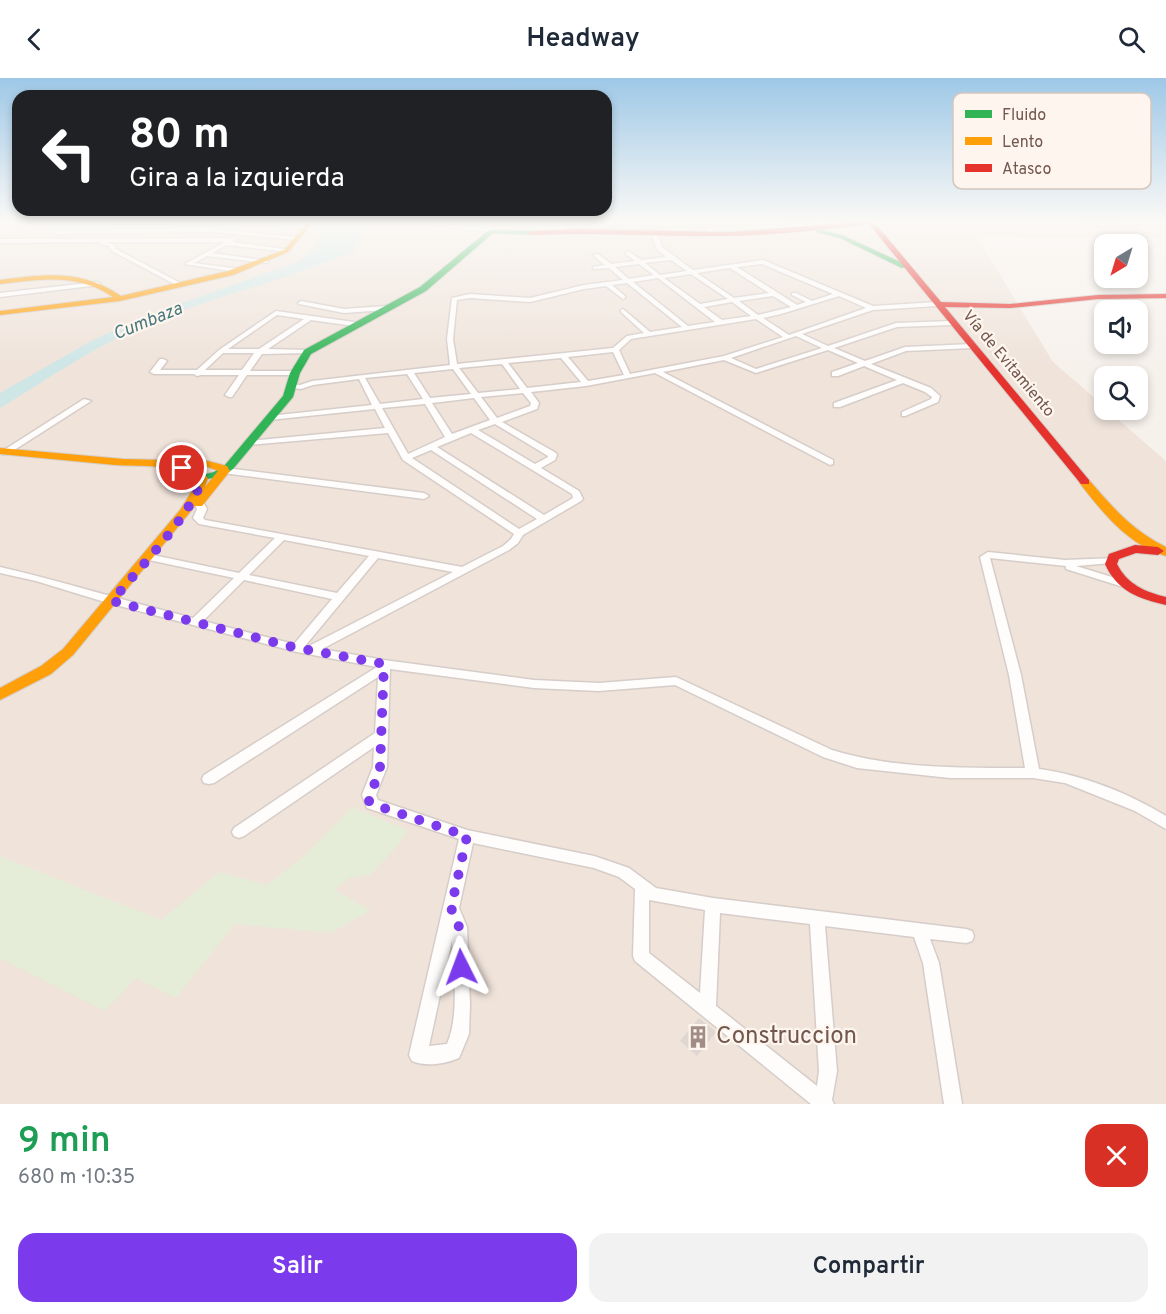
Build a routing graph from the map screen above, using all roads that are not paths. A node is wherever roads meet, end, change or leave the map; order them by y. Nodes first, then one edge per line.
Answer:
1 (152, 270) edge
2 (237, 270) edge
3 (443, 270) edge
4 (613, 270) edge
5 (651, 270) edge
6 (690, 270) edge
7 (710, 270) edge
8 (736, 270) edge
9 (781, 270) edge
10 (908, 270) edge
11 (693, 272) junction
12 (660, 276) junction
13 (626, 281) junction
14 (0, 282) edge
15 (96, 284) junction
16 (608, 284) junction
17 (180, 285) junction
18 (773, 294) junction
19 (794, 294) dead end
20 (839, 294) junction
21 (0, 296) edge
22 (1166, 296) edge
23 (623, 297) dead end
24 (120, 299) junction
25 (734, 301) junction
26 (302, 303) dead end
27 (812, 303) junction
28 (937, 304) junction
29 (698, 306) junction
30 (883, 306) junction
31 (795, 307) junction
32 (385, 308) junction
33 (872, 308) junction
34 (623, 311) dead end
35 (0, 315) edge
36 (757, 317) junction
37 (310, 318) junction
38 (893, 320) junction
39 (720, 322) junction
40 (952, 323) junction
41 (354, 324) junction
42 (686, 327) junction
43 (648, 333) junction
44 (792, 336) junction
45 (972, 346) junction
46 (828, 348) junction
47 (615, 350) junction
48 (221, 351) junction
49 (261, 352) junction
50 (307, 352) junction
51 (563, 355) junction
52 (725, 358) junction
53 (163, 361) dead end
54 (503, 361) junction
55 (863, 363) junction
56 (454, 366) junction
57 (656, 371) junction
58 (410, 372) junction
59 (246, 373) junction
60 (627, 374) junction
61 (835, 374) dead end
62 (196, 376) junction
63 (361, 377) junction
64 (293, 379) junction
65 (903, 380) junction
66 (586, 384) junction
67 (526, 391) junction
68 (230, 395) dead end
69 (478, 396) junction
70 (87, 401) dead end
71 (429, 401) junction
72 (837, 405) dead end
73 (378, 407) junction
74 (905, 414) dead end
75 (269, 418) junction
76 (495, 421) junction
77 (389, 430) junction
78 (472, 430) junction
79 (450, 438) junction
80 (430, 446) junction
81 (245, 447) junction
82 (3, 452) edge
83 (406, 458) junction
84 (830, 462) dead end
85 (159, 463) junction
86 (535, 468) junction
87 (221, 470) junction
88 (199, 476) junction
89 (424, 496) dead end
90 (199, 502) junction
91 (185, 513) junction
92 (543, 518) junction
93 (1122, 527) junction
94 (519, 534) junction
95 (281, 538) junction
96 (1166, 552) edge
97 (374, 556) junction
98 (148, 557) junction
99 (1114, 557) junction
100 (1055, 563) junction
101 (0, 570) edge
102 (461, 570) junction
103 (243, 577) junction
104 (1126, 584) junction
105 (1145, 595) junction
106 (340, 597) junction
107 (112, 601) junction
108 (1166, 601) edge
109 (1166, 607) edge
110 (195, 622) junction
111 (297, 648) junction
112 (311, 650) junction
113 (384, 666) junction
114 (0, 695) edge
115 (382, 735) junction
116 (1034, 773) junction
117 (209, 779) dead end
118 (1166, 823) edge
119 (239, 832) dead end
120 (467, 836) junction
121 (642, 888) junction
122 (713, 905) junction
123 (451, 908) junction
124 (817, 919) junction
125 (920, 931) junction
126 (966, 936) dead end
127 (707, 1010) junction
128 (824, 1103) edge
129 (953, 1104) edge

1 - 17 street
2 - 17 main road
3 - 32 main road
4 - 13 street
5 - 12 street
6 - 11 street
7 - 11 street
8 - 18 street
9 - 20 street
10 - 28 main road, Vía de Evitamiento
11 - 12 street
11 - 25 street
12 - 13 street
12 - 29 street
13 - 16 street
13 - 42 street
14 - 15 main road
15 - 21 street
15 - 24 main road
16 - 23 street
16 - 56 street
17 - 24 main road
18 - 25 street
18 - 31 street
19 - 27 street
20 - 27 street
20 - 33 street
22 - 28 main road
24 - 35 main road
25 - 29 street
25 - 36 street
26 - 32 street
27 - 31 street
28 - 30 street
28 - 40 main road, Vía de Evitamiento
29 - 39 street
30 - 33 street
30 - 38 street
31 - 36 street
32 - 41 main road
33 - 44 street
34 - 43 street
36 - 39 street
36 - 44 street
37 - 41 street
37 - 48 street
37 - 49 street
38 - 40 street
38 - 46 street
39 - 42 street
40 - 45 main road, Vía de Evitamiento
41 - 50 main road
42 - 43 street
43 - 47 street
44 - 46 street
44 - 52 street
45 - 55 street
45 - 93 main road, Vía de Evitamiento
46 - 52 street
46 - 55 street
47 - 51 street
47 - 60 street
48 - 49 street
48 - 62 street
49 - 50 street
49 - 59 street
50 - 64 main road
51 - 54 street
51 - 66 street
52 - 57 street
53 - 62 street
54 - 56 street
54 - 67 street
55 - 61 street
55 - 65 street
56 - 58 street
56 - 69 street
57 - 60 street
57 - 84 street
58 - 63 street
58 - 71 street
59 - 62 street
59 - 64 street
59 - 68 street
60 - 66 street
63 - 64 street
63 - 73 street
64 - 75 main road
65 - 72 street
65 - 74 street
66 - 67 street
67 - 69 street
67 - 76 street
69 - 71 street
69 - 76 street
70 - 82 street
71 - 73 street
71 - 79 street
73 - 75 street
73 - 77 street
75 - 81 main road
76 - 78 street
76 - 86 street
77 - 81 street
77 - 83 street
78 - 79 street
78 - 86 street
79 - 80 street
80 - 83 street
80 - 92 street
81 - 87 main road
82 - 85 main road
83 - 94 street
85 - 87 main road
85 - 88 main road
86 - 92 street
87 - 88 main road
87 - 89 street
87 - 90 main road
88 - 91 main road
90 - 91 main road
90 - 95 street
91 - 98 main road
92 - 94 street
93 - 96 main road, Vía de Evitamiento
93 - 99 main road
94 - 102 street
95 - 97 street
95 - 103 street
96 - 99 main road
97 - 102 street
97 - 106 street
98 - 103 street
98 - 107 main road
99 - 100 street
99 - 104 main road
100 - 104 street
100 - 116 street
101 - 107 street
102 - 112 street
103 - 106 street
103 - 110 street
104 - 105 main road
105 - 108 main road
105 - 109 main road
106 - 111 street
107 - 110 street
107 - 114 main road
110 - 111 street
111 - 112 street
112 - 113 street
113 - 115 street
113 - 116 street
113 - 117 street
115 - 119 street
115 - 120 street
116 - 118 street
120 - 121 street
120 - 123 street
121 - 122 street
121 - 127 street
122 - 124 street
122 - 127 street
123 - 123 street
124 - 125 street
124 - 128 street
125 - 126 street
125 - 129 street
127 - 128 street

